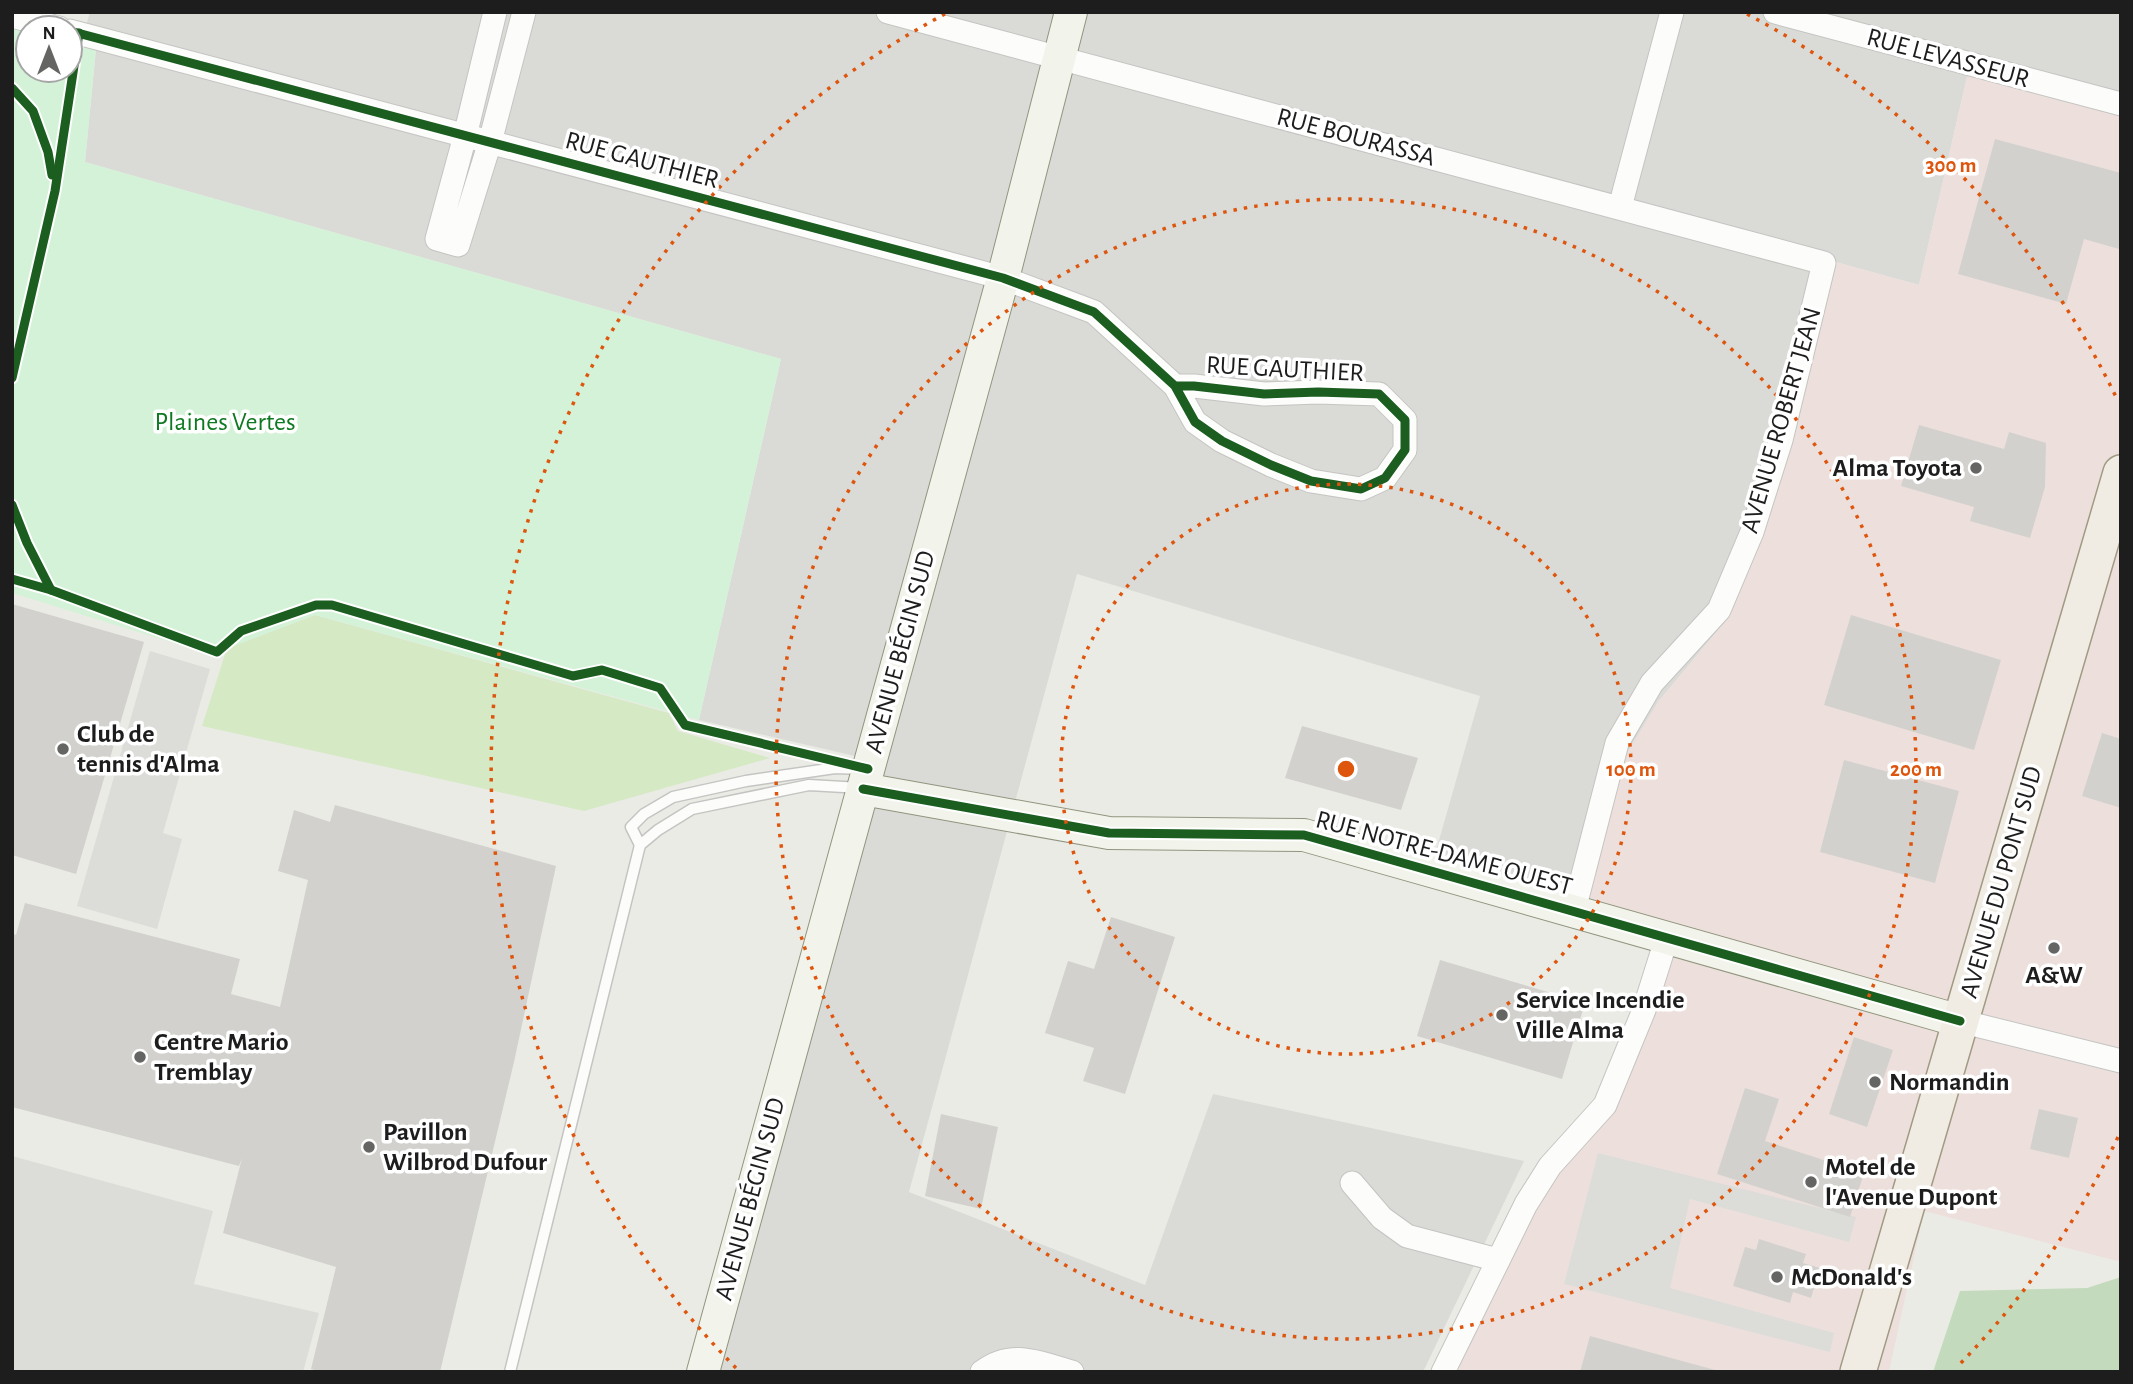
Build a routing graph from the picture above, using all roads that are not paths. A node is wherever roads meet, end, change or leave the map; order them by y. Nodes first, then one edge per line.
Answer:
1 (495, 12) edge
2 (524, 12) edge
3 (888, 12) edge
4 (1071, 12) edge
5 (1672, 12) edge
6 (1775, 12) edge
7 (84, 29) edge
8 (1059, 59) junction
9 (2121, 104) edge
10 (465, 136) junction
11 (490, 142) junction
12 (1620, 207) junction
13 (1824, 263) joint
14 (1003, 278) junction
15 (1175, 386) junction
16 (2120, 476) edge
17 (2121, 538) edge
18 (865, 779) junction
19 (640, 845) junction
20 (1574, 910) junction
21 (1667, 937) junction
22 (1968, 1023) junction
23 (2121, 1061) edge
24 (1352, 1183) dead end
25 (1498, 1260) junction
26 (510, 1372) edge
27 (703, 1372) edge
28 (982, 1372) edge
29 (1072, 1372) edge
30 (1443, 1372) edge
31 (1857, 1372) edge
32 (1879, 1372) edge

1 - 10 street
2 - 11 street
3 - 8 street, RUE BOURASSA
4 - 8 street, AVENUE BÉGIN SUD
5 - 12 street
6 - 9 street, RUE LEVASSEUR
7 - 10 street, RUE GAUTHIER
8 - 12 street, RUE BOURASSA
8 - 14 street, AVENUE BÉGIN SUD
10 - 11 street, RUE GAUTHIER
10 - 11 street
11 - 14 street, RUE GAUTHIER
12 - 13 street, RUE BOURASSA
13 - 20 street, AVENUE ROBERT JEAN
14 - 15 street, RUE GAUTHIER
14 - 18 street, AVENUE BÉGIN SUD
15 - 15 street, RUE GAUTHIER
16 - 22 main road, AVENUE DU PONT SUD
17 - 22 main road, AVENUE DU PONT SUD
18 - 19 lane
18 - 19 lane
18 - 20 street, RUE NOTRE-DAME OUEST
18 - 27 street, AVENUE BÉGIN SUD
19 - 26 lane
20 - 21 street, RUE NOTRE-DAME OUEST
21 - 22 street, RUE NOTRE-DAME OUEST
21 - 25 street
22 - 23 street
22 - 31 main road, AVENUE DU PONT SUD
22 - 32 main road, AVENUE DU PONT SUD
24 - 25 street
25 - 30 street
28 - 29 street

